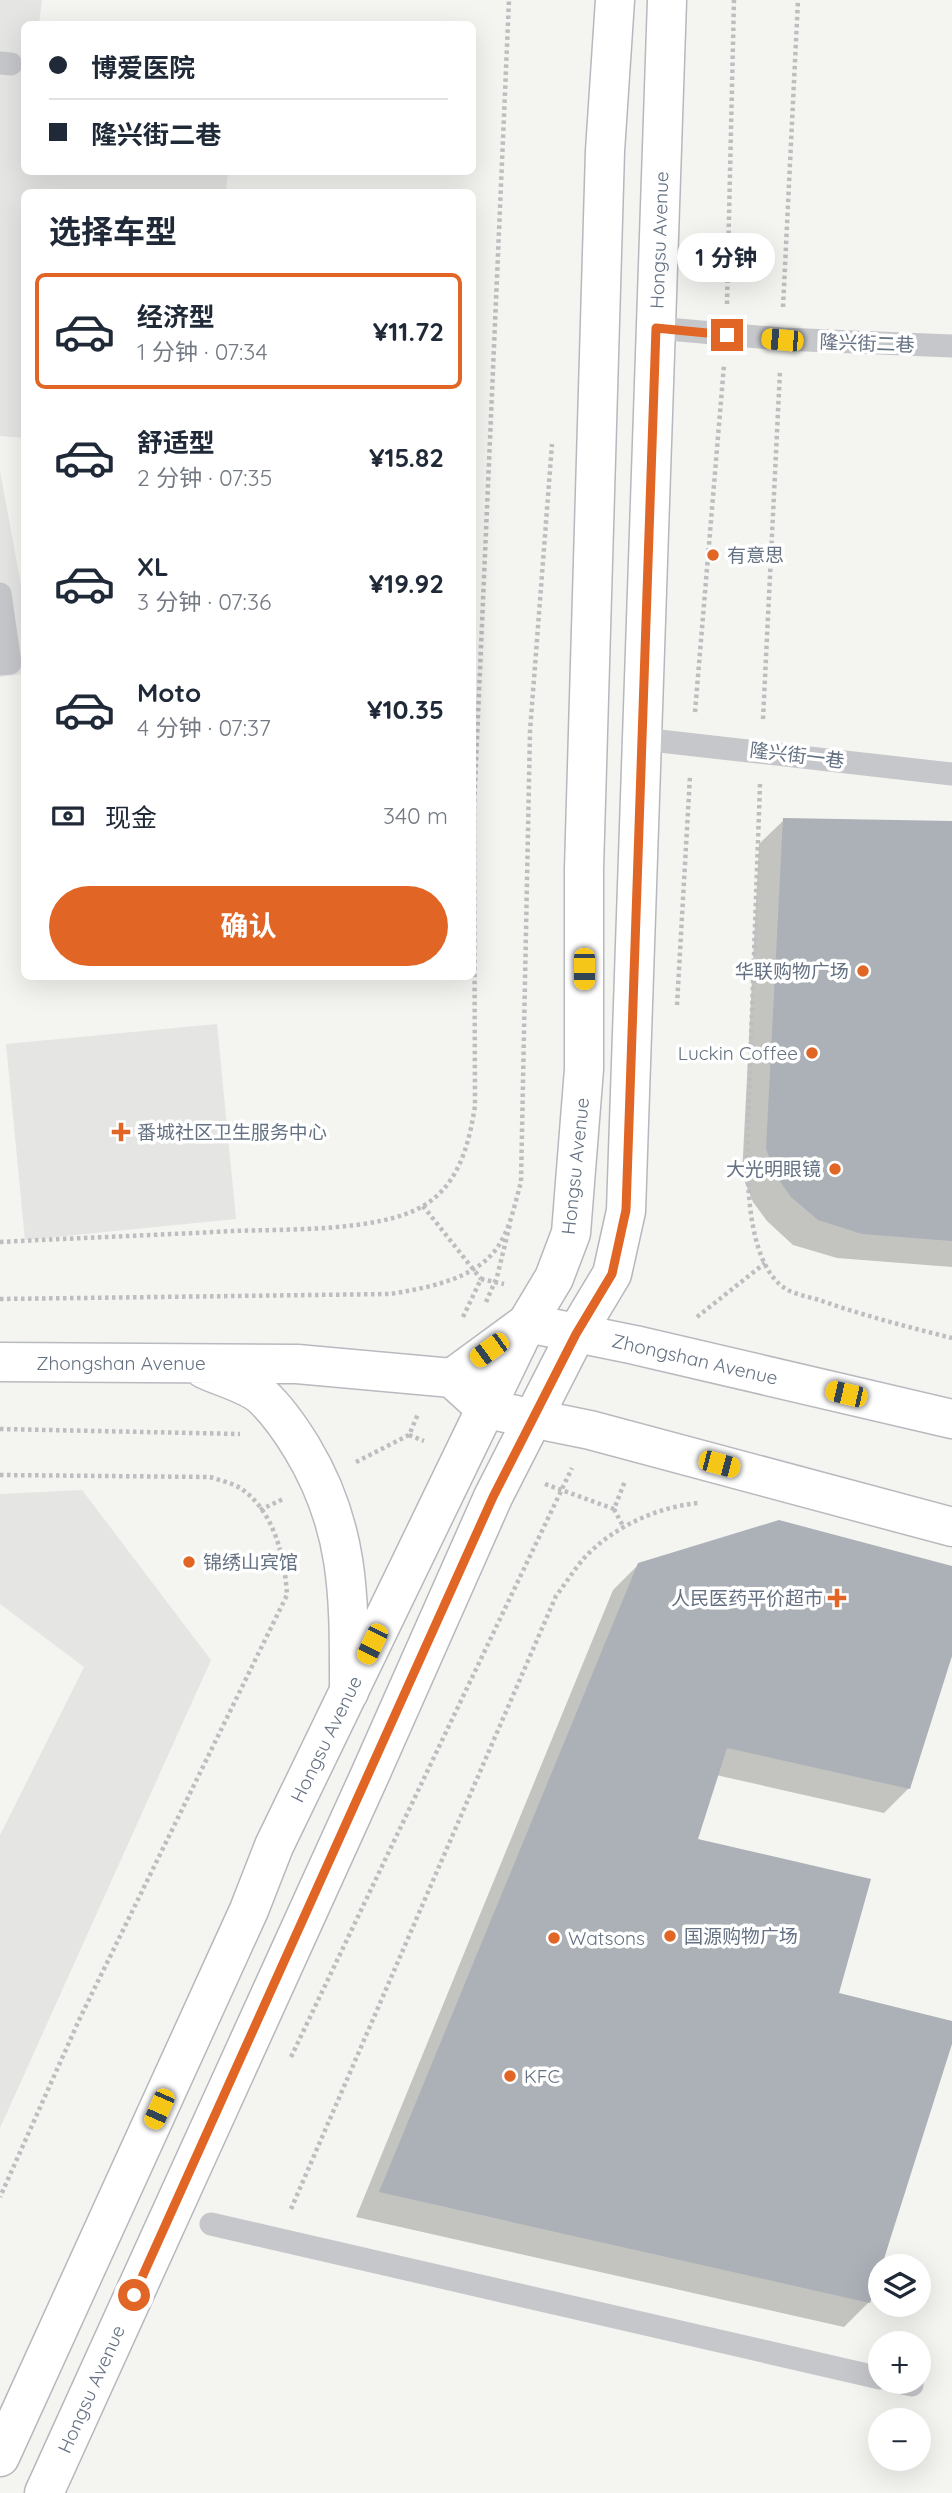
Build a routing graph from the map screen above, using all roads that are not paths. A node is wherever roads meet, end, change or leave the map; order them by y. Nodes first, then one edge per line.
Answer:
1 (615, 0) edge
2 (667, 0) edge
3 (656, 328) junction
4 (952, 346) edge
5 (0, 594) edge
6 (0, 664) edge
7 (642, 739) junction
8 (952, 774) edge
9 (527, 1323) junction
10 (576, 1334) junction
11 (0, 1362) edge
12 (192, 1364) junction
13 (452, 1378) junction
14 (485, 1409) junction
15 (532, 1419) junction
16 (952, 1419) edge
17 (952, 1527) edge
18 (349, 1692) junction
19 (211, 2224) dead end
20 (868, 2375) edge
21 (0, 2457) edge
22 (44, 2493) edge

1 - 9 main road, Hongsu Avenue
2 - 3 main road, Hongsu Avenue
3 - 4 lane, 隆兴街二巷
3 - 7 main road, Hongsu Avenue
5 - 6 lane
7 - 8 lane, 隆兴街一巷
7 - 10 main road, Hongsu Avenue
9 - 10 main road, Zhongshan Avenue
9 - 13 main road
9 - 14 main road, Hongsu Avenue
10 - 15 main road, Hongsu Avenue
10 - 16 main road, Zhongshan Avenue
11 - 12 main road, Zhongshan Avenue
12 - 13 main road, Zhongshan Avenue
12 - 18 main road
13 - 14 main road
14 - 15 main road
14 - 18 main road, Hongsu Avenue
15 - 17 main road
15 - 22 main road, Hongsu Avenue
18 - 21 main road, Hongsu Avenue
19 - 20 lane

